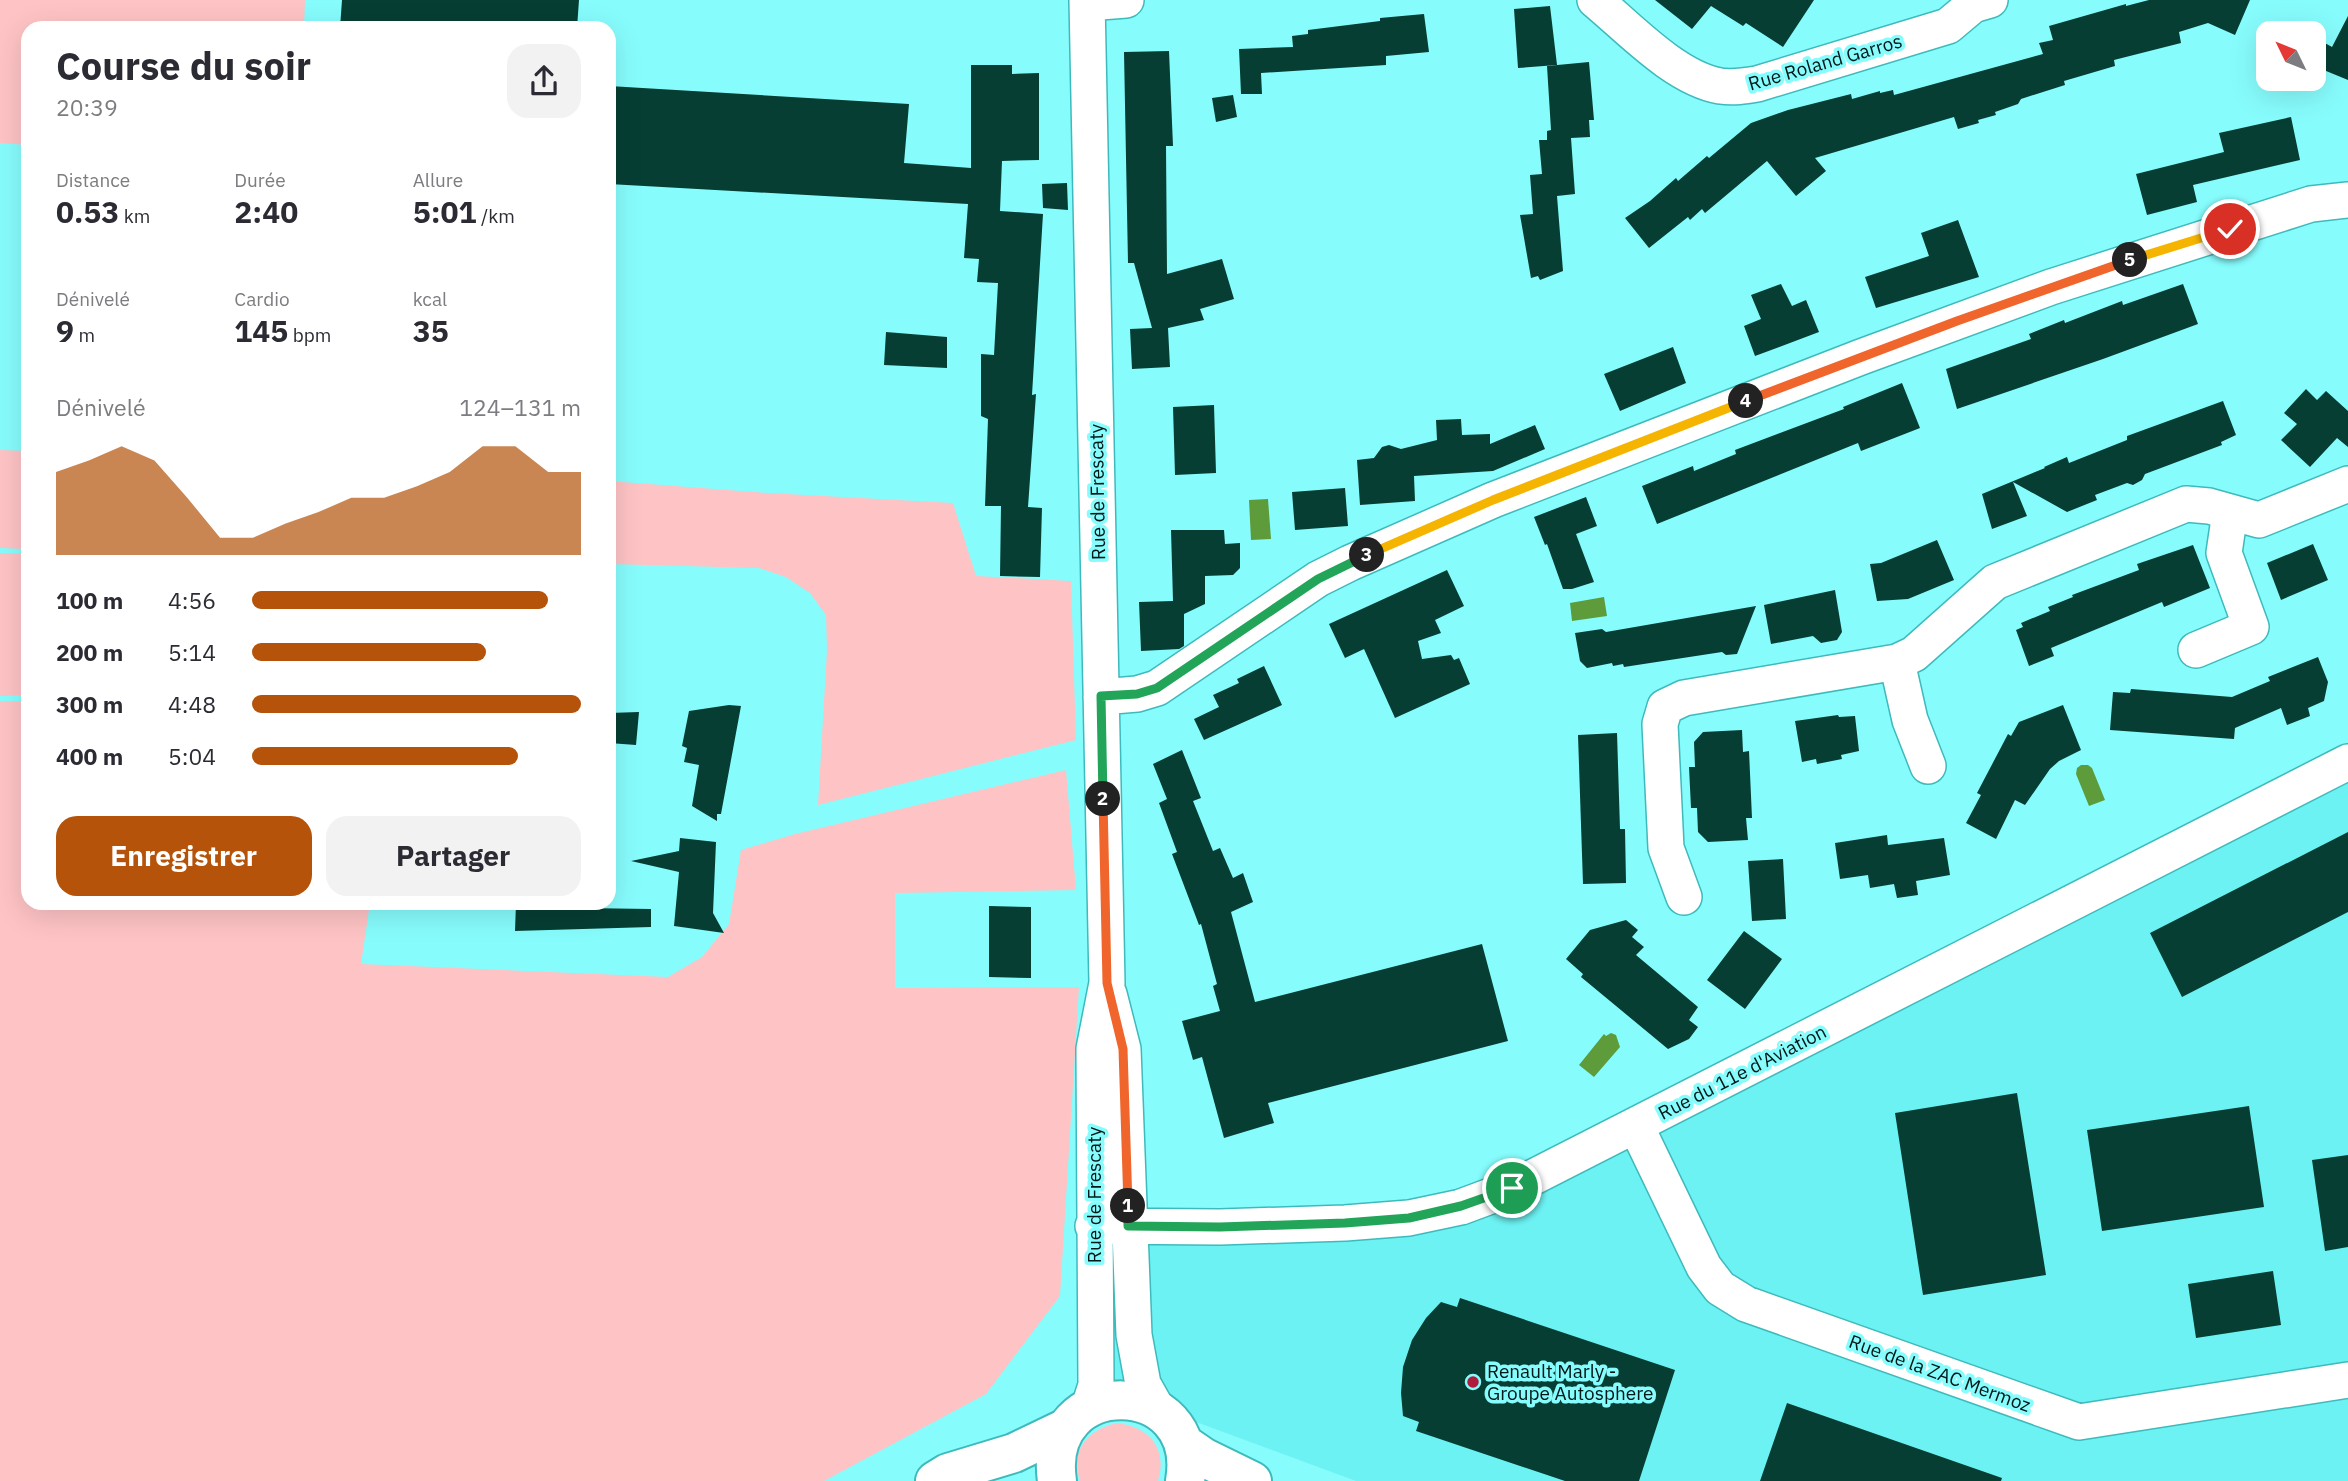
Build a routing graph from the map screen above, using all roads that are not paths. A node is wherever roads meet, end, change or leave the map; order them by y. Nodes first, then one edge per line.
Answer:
1 (1125, 0) edge
2 (1595, 0) edge
3 (1990, 0) edge
4 (1087, 1) edge
5 (2348, 200) edge
6 (2348, 484) edge
7 (2230, 512) junction
8 (2196, 650) dead end
9 (1897, 662) junction
10 (1101, 696) junction
11 (2348, 762) edge
12 (1928, 765) dead end
13 (1684, 897) dead end
14 (1107, 983) junction
15 (1636, 1126) junction
16 (1093, 1226) junction
17 (1128, 1226) junction
18 (2348, 1380) edge
19 (1157, 1409) junction
20 (1078, 1418) junction
21 (1184, 1444) junction
22 (935, 1481) edge
23 (1058, 1481) edge
24 (1185, 1481) edge
25 (1252, 1481) edge

1 - 4 street
2 - 3 street, Rue Roland Garros
4 - 10 street, Rue de Frescaty
5 - 10 street
6 - 7 street
7 - 8 street
7 - 9 street
9 - 12 street
9 - 13 street
10 - 14 street, Rue de Frescaty
11 - 15 street, Rue du 11e d'Aviation
14 - 16 street, Rue de Frescaty
14 - 17 street, Rue de Frescaty
15 - 17 street, Rue du 11e d'Aviation
15 - 18 street, Rue de la ZAC Mermoz
16 - 17 street, Rue du 11e d'Aviation
16 - 20 street, Rue de Frescaty
17 - 19 street, Rue de Frescaty
19 - 20 main road
19 - 21 main road
20 - 22 main road
20 - 23 main road
21 - 24 main road
21 - 25 main road

